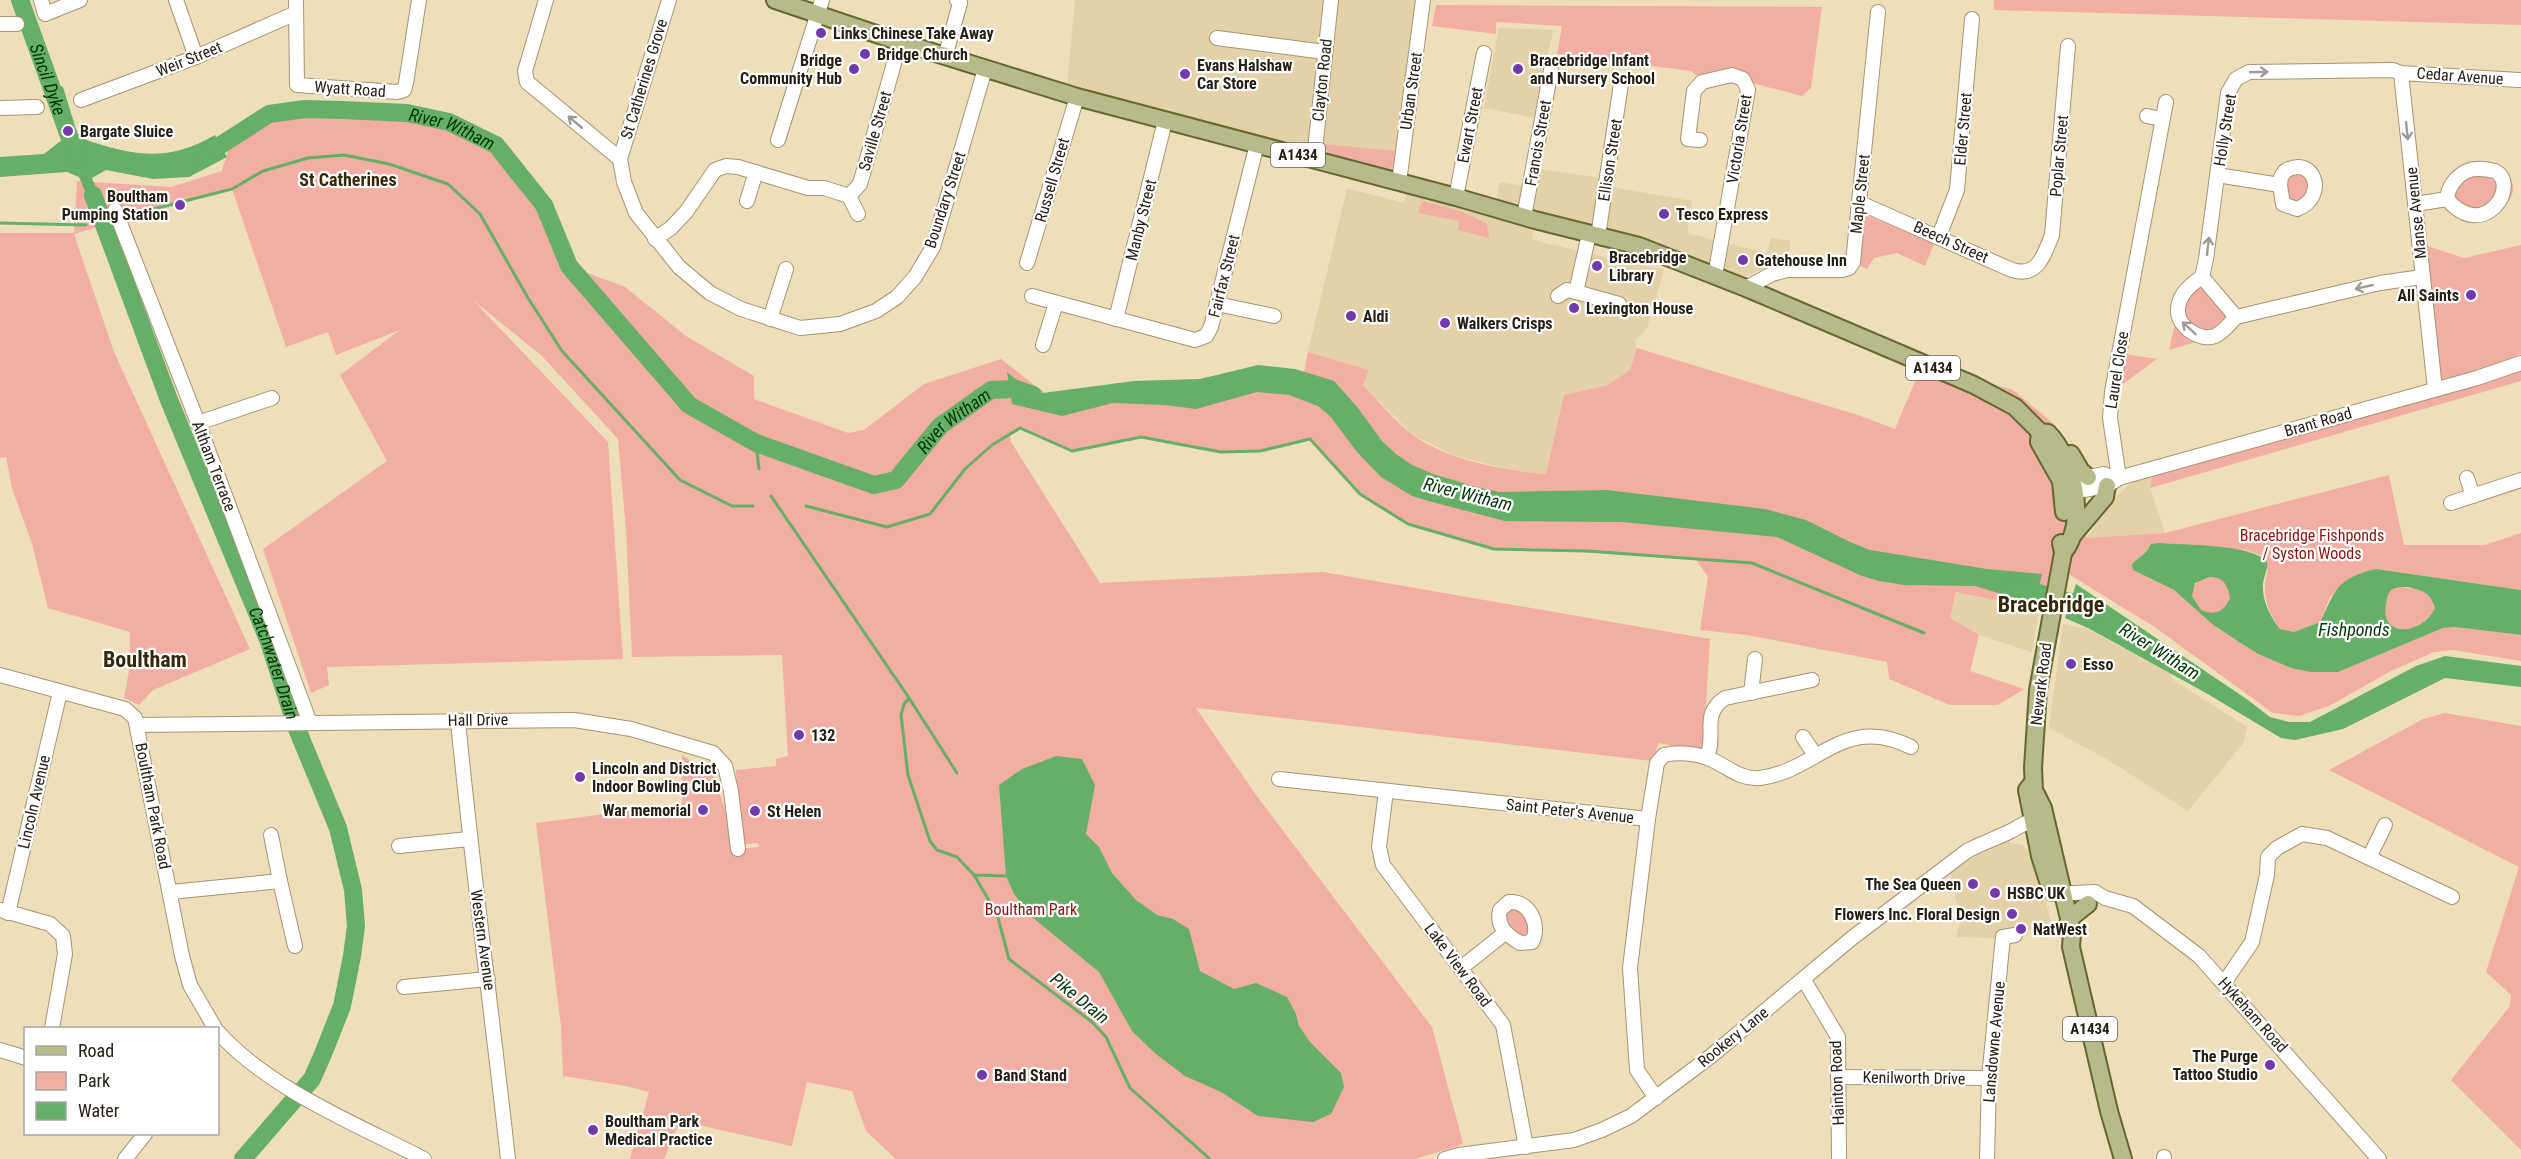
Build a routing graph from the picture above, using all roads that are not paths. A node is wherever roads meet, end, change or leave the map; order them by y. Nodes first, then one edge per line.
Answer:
1 (41, 0) edge
2 (80, 0) edge
3 (176, 0) edge
4 (419, 0) edge
5 (546, 0) edge
6 (669, 0) edge
7 (775, 0) edge
8 (1331, 0) edge
9 (1423, 0) edge
10 (963, 3) edge
11 (296, 6) edge
12 (819, 7) edge
13 (1878, 12) dead end
14 (1972, 19) dead end
15 (0, 24) edge
16 (17, 24) dead end
17 (1217, 39) dead end
18 (900, 42) junction
19 (2068, 46) dead end
20 (1324, 52) junction
21 (1484, 53) dead end
22 (196, 57) junction
23 (945, 57) junction
24 (985, 69) junction
25 (1551, 69) dead end
26 (2401, 73) junction
27 (2519, 80) dead end
28 (1621, 84) dead end
29 (1077, 97) junction
30 (81, 100) dead end
31 (2166, 102) dead end
32 (37, 107) dead end
33 (0, 108) edge
34 (2147, 116) dead end
35 (2162, 119) junction
36 (1165, 121) junction
37 (778, 140) dead end
38 (1700, 140) dead end
39 (1257, 144) junction
40 (620, 159) junction
41 (1314, 159) junction
42 (756, 172) junction
43 (2217, 176) junction
44 (1399, 182) junction
45 (2280, 185) dead end
46 (849, 196) junction
47 (1456, 197) junction
48 (2447, 199) junction
49 (747, 201) dead end
50 (1860, 203) junction
51 (2416, 204) junction
52 (115, 210) dead end
53 (858, 214) dead end
54 (1524, 217) junction
55 (1594, 235) junction
56 (1939, 236) junction
57 (655, 239) junction
58 (1028, 263) dead end
59 (2040, 264) joint
60 (786, 269) dead end
61 (1715, 276) junction
62 (2202, 277) junction
63 (2422, 277) junction
64 (1746, 288) junction
65 (1576, 292) junction
66 (2115, 294) dead end
67 (1032, 296) dead end
68 (1558, 296) dead end
69 (2129, 297) junction
70 (1056, 303) junction
71 (1217, 304) junction
72 (1619, 304) dead end
73 (1274, 316) dead end
74 (2236, 317) junction
75 (770, 319) junction
76 (1116, 319) junction
77 (1043, 345) dead end
78 (2521, 363) edge
79 (2435, 389) junction
80 (272, 398) dead end
81 (198, 423) junction
82 (2040, 432) junction
83 (2467, 478) dead end
84 (2521, 480) edge
85 (2114, 481) junction
86 (2072, 485) junction
87 (2473, 496) junction
88 (2451, 503) dead end
89 (2072, 536) junction
90 (2063, 553) junction
91 (1755, 659) dead end
92 (0, 675) edge
93 (1812, 680) dead end
94 (60, 692) junction
95 (1751, 693) junction
96 (458, 721) junction
97 (301, 723) junction
98 (137, 725) junction
99 (1803, 737) dead end
100 (1906, 740) dead end
101 (1815, 755) junction
102 (1707, 758) junction
103 (1279, 779) dead end
104 (1386, 791) junction
105 (1648, 819) junction
106 (2040, 825) junction
107 (2385, 825) dead end
108 (271, 835) dead end
109 (469, 840) junction
110 (399, 846) dead end
111 (738, 849) dead end
112 (2370, 856) junction
113 (280, 880) junction
114 (171, 892) junction
115 (2058, 897) junction
116 (2452, 897) dead end
117 (2105, 898) junction
118 (2088, 904) junction
119 (4, 911) edge
120 (2069, 919) junction
121 (1506, 933) dead end
122 (2015, 935) dead end
123 (295, 946) dead end
124 (2071, 946) junction
125 (1461, 968) junction
126 (488, 979) junction
127 (1804, 980) junction
128 (2224, 983) junction
129 (404, 987) dead end
130 (52, 1027) edge
131 (211, 1027) edge
132 (219, 1035) edge
133 (0, 1050) edge
134 (24, 1057) edge
135 (1838, 1077) junction
136 (1989, 1078) junction
137 (1656, 1098) junction
138 (144, 1135) edge
139 (1526, 1147) junction
140 (1502, 1155) edge
141 (125, 1159) edge
142 (424, 1159) edge
143 (508, 1159) edge
144 (1445, 1159) edge
145 (1839, 1159) edge
146 (1987, 1159) edge
147 (2123, 1159) edge
148 (2379, 1159) edge

1 - 2 street
3 - 22 street
4 - 11 street, Wyatt Road
40 -> 5 street, St Catherines Grove
6 - 40 street, St Catherines Grove
7 - 12 main road, A1434
8 - 20 street, Clayton Road
9 - 44 street, Urban Street
10 - 23 street
11 - 22 street, Weir Street
12 - 18 main road, A1434
12 - 37 street
13 - 50 street, Maple Street
14 - 56 street, Elder Street
15 - 16 street
17 - 20 street
18 - 23 main road, A1434
18 - 46 street, Saville Street
19 - 59 street, Poplar Street
20 - 41 street, Clayton Road
21 - 47 street, Ewart Street
22 - 30 street, Weir Street
23 - 24 main road, A1434
24 - 29 main road, A1434
24 - 75 street, Boundary Street
25 - 54 street, Francis Street
26 - 27 street, Cedar Avenue
43 -> 26 street, Holly Street
26 -> 51 street, Manse Avenue
28 - 55 street, Ellison Street
29 - 36 main road, A1434
29 - 58 street, Russell Street
31 - 35 street, Laurel Close
32 - 33 street
34 - 35 street
35 - 69 street, Laurel Close
36 - 39 main road, A1434
36 - 76 street, Manby Street
38 - 61 street, Victoria Street
39 - 41 main road, A1434
39 - 71 street, Fairfax Street
40 - 57 street, St Catherines Grove
41 - 44 main road, A1434
42 - 46 street
42 - 49 street
42 - 57 street
43 - 45 street
62 -> 43 street, Holly Street
44 - 47 main road, A1434
46 - 53 street
47 - 54 main road, A1434
48 - 48 street
48 - 51 street
50 - 56 street, Beech Street
50 - 64 street, Maple Street
51 - 63 street, Manse Avenue
52 - 81 street, Altham Terrace
54 - 55 main road, A1434
55 - 61 main road, A1434
55 - 65 street, Ellison Street
56 - 59 street, Beech Street
57 - 75 street, St Catherines Grove
60 - 75 street
61 - 64 main road, A1434
62 - 74 street
74 -> 62 street
63 -> 74 street
63 - 79 street, Manse Avenue
64 - 82 main road, Newark Road / A1434
65 - 68 street
65 - 72 street
66 - 69 street
67 - 70 street, Fairfax Street
69 - 85 street, Laurel Close
70 - 76 street, Fairfax Street
70 - 77 street
71 - 73 street
71 - 76 street, Fairfax Street
78 - 79 street, Brant Road
79 - 85 street, Brant Road
80 - 81 street
81 - 97 street, Altham Terrace
82 - 86 main road, Newark Road / A1434
82 - 86 main road, Newark Road / A1434
83 - 87 street
84 - 87 street
85 - 86 street
85 - 86 street
85 - 89 main road
86 - 89 main road, Newark Road / A1434
86 - 90 main road, Newark Road / A1434
87 - 88 street
89 - 90 main road, Newark Road / A1434
90 - 106 main road, Newark Road / A1434
91 - 95 street
92 - 94 street, Boultham Park Road
93 - 95 street
94 - 98 street, Boultham Park Road
94 - 119 street, Lincoln Avenue
95 - 102 street
96 - 97 street, Hall Drive
96 - 109 street, Western Avenue
96 - 111 street, Hall Drive
97 - 98 street, Hall Drive
98 - 114 street, Boultham Park Road
99 - 101 street
100 - 101 street
101 - 102 street
102 - 105 street
103 - 104 street, Saint Peter's Avenue
104 - 105 street, Saint Peter's Avenue
104 - 125 street, Lake View Road
105 - 137 street, Saint Peter's Avenue
106 - 115 main road, Newark Road / A1434
106 - 127 street, Rookery Lane
107 - 112 street
108 - 113 street
109 - 110 street
109 - 126 street, Western Avenue
112 - 116 street
112 - 128 street
113 - 114 street
113 - 123 street
114 - 131 street, Boultham Park Road
115 - 117 street, Hykeham Road
115 - 118 street
115 - 120 main road, Newark Road / A1434
115 - 124 main road, Newark Road / A1434
117 - 118 street
117 - 128 street, Hykeham Road
118 - 120 main road
119 - 130 street
120 - 124 main road, Newark Road / A1434
121 - 125 street
122 - 136 street, Lansdowne Avenue
124 - 147 main road, Newark Road / A1434
125 - 139 street, Lake View Road
126 - 129 street
126 - 143 street, Western Avenue
127 - 135 street, Hainton Road
127 - 137 street, Rookery Lane
128 - 148 street, Hykeham Road
132 - 142 street, Boultham Park Road
133 - 134 street
135 - 136 street, Kenilworth Drive
135 - 145 street, Hainton Road
136 - 146 street, Lansdowne Avenue
137 - 139 street, Rookery Lane
138 - 141 street
139 - 140 street, Rookery Lane
140 - 144 street, Rookery Lane

